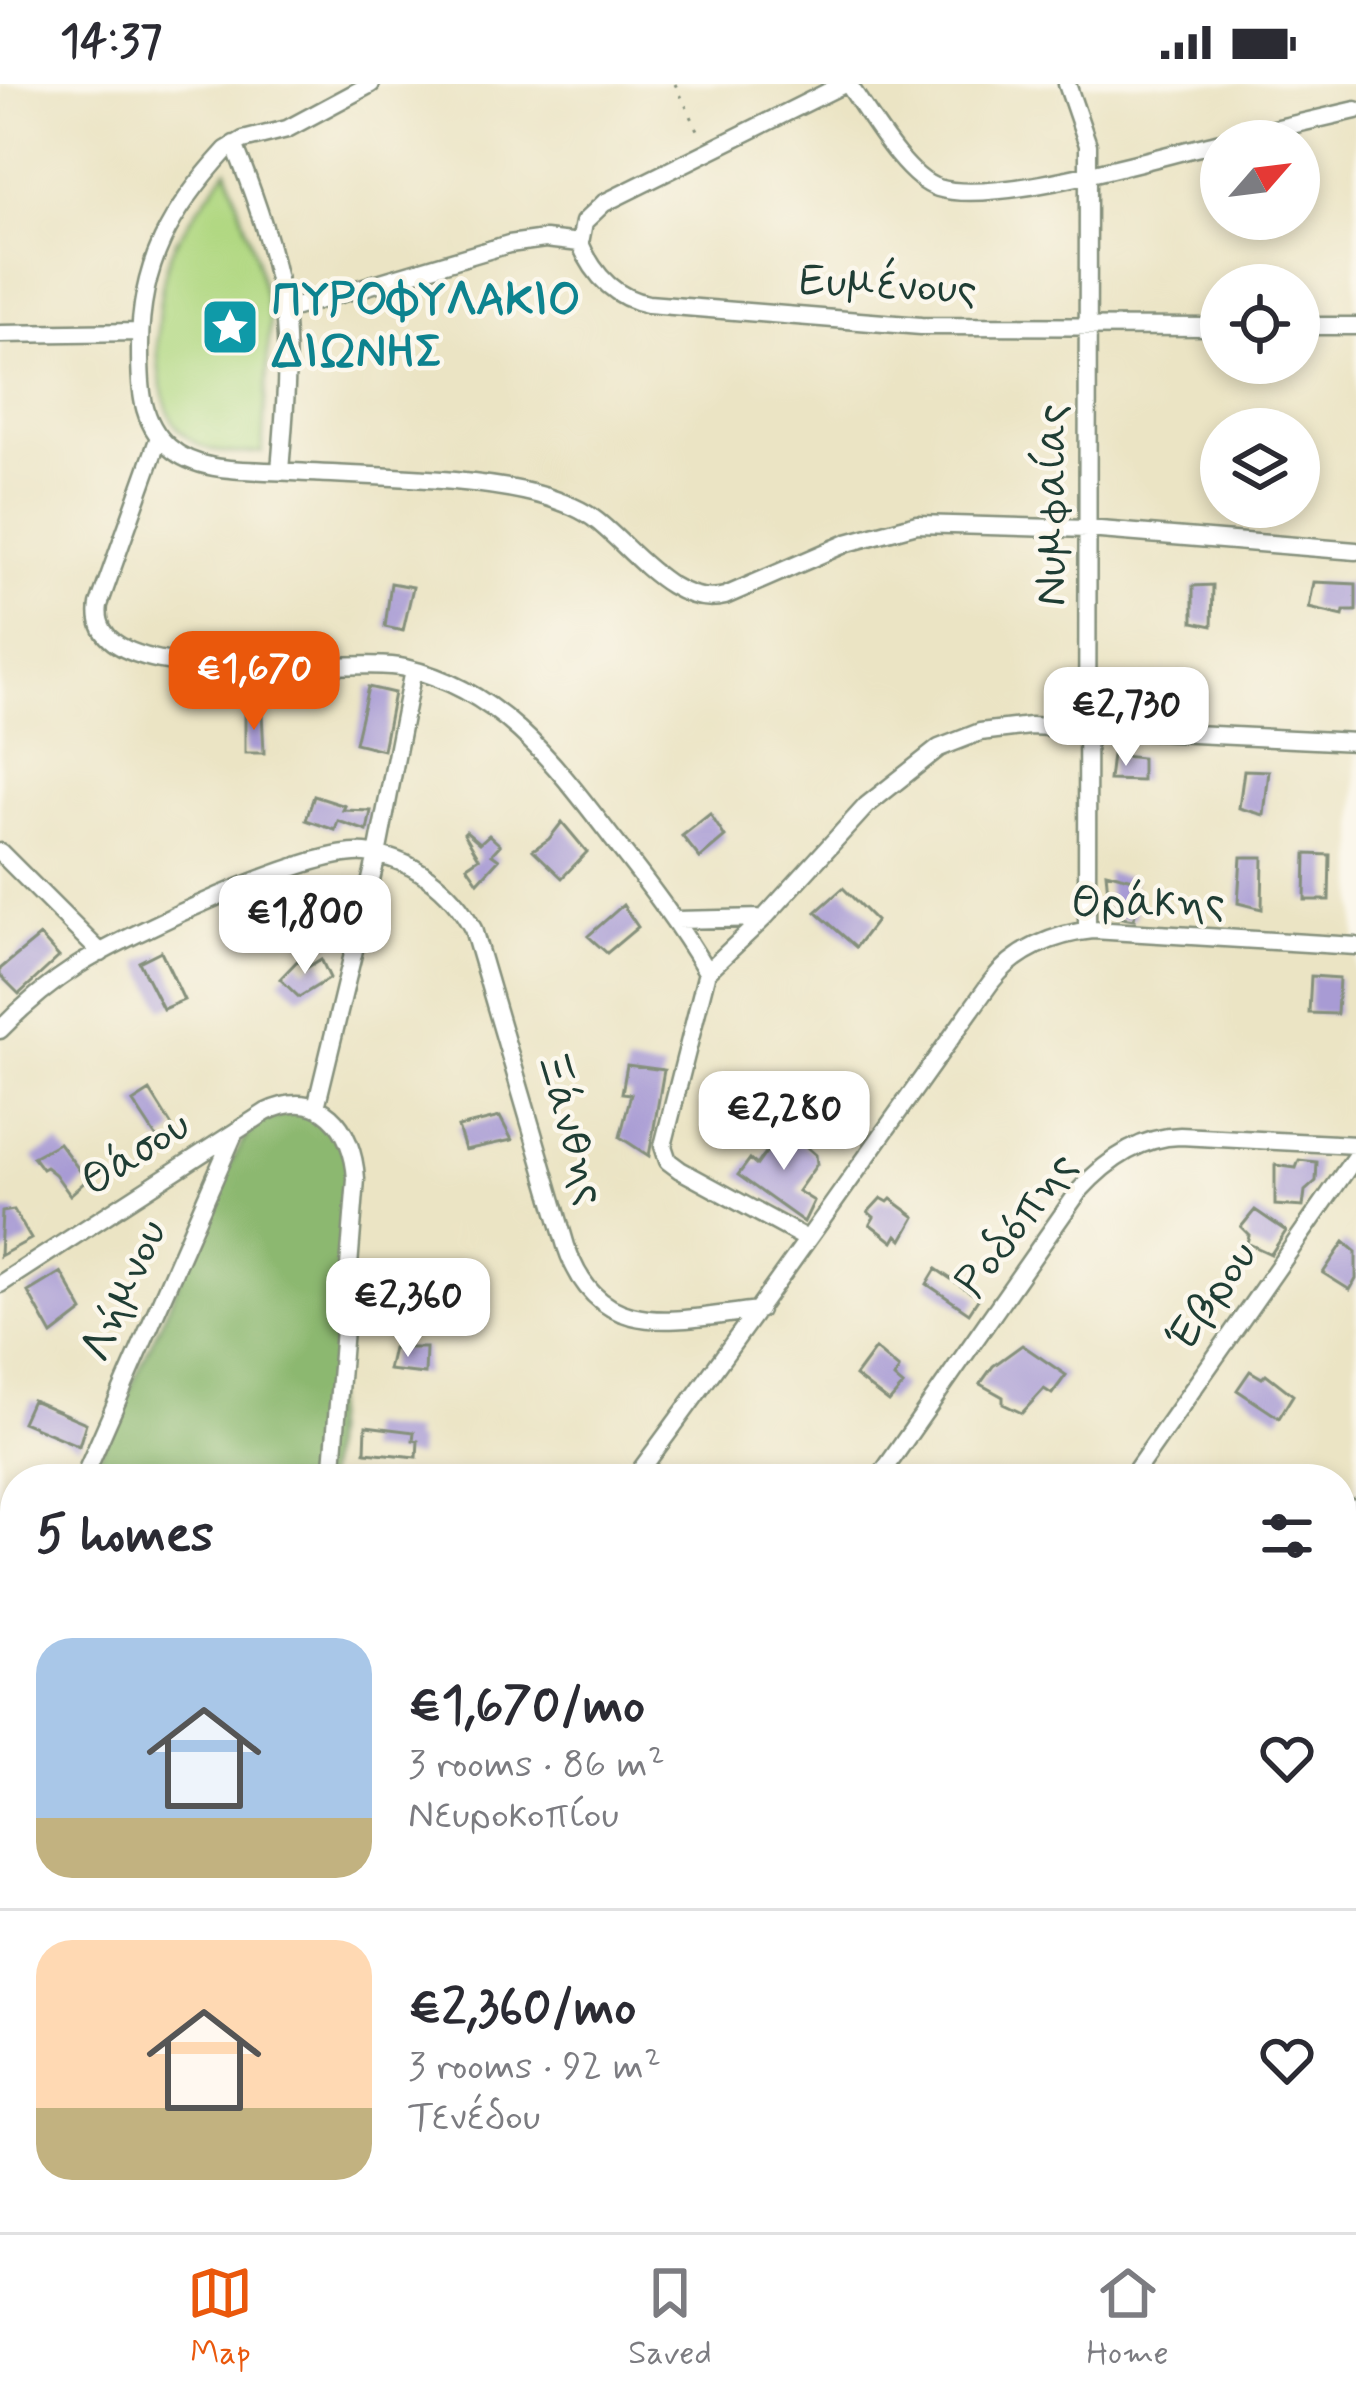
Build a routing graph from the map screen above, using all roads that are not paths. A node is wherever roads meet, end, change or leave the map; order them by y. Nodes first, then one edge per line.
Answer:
1 (371, 84) edge
2 (846, 84) edge
3 (1066, 84) edge
4 (1356, 110) edge
5 (1313, 120) edge
6 (234, 144) junction
7 (1200, 146) edge
8 (1088, 172) junction
9 (580, 243) junction
10 (284, 311) junction
11 (1320, 326) edge
12 (1356, 326) edge
13 (1200, 327) edge
14 (1088, 328) junction
15 (140, 332) junction
16 (0, 334) edge
17 (159, 437) junction
18 (280, 471) junction
19 (1088, 529) junction
20 (1356, 550) edge
21 (413, 670) junction
22 (1087, 728) junction
23 (1356, 742) edge
24 (0, 852) edge
25 (377, 855) junction
26 (764, 918) junction
27 (676, 920) junction
28 (1087, 931) junction
29 (1356, 946) edge
30 (100, 953) junction
31 (706, 973) junction
32 (0, 1030) edge
33 (316, 1107) junction
34 (234, 1133) junction
35 (1356, 1145) edge
36 (1356, 1156) edge
37 (807, 1239) junction
38 (0, 1284) edge
39 (759, 1310) junction
40 (90, 1464) edge
41 (333, 1464) edge
42 (645, 1464) edge
43 (888, 1464) edge
44 (1140, 1464) edge

1 - 6 street
2 - 8 street
2 - 9 street
3 - 8 street, Νυμφαίας
4 - 5 street
6 - 10 street
6 - 15 street
7 - 8 street
8 - 14 street, Νυμφαίας
9 - 10 street
9 - 14 street, Ευμένους
10 - 18 street
11 - 12 street
13 - 14 street, Ευμένους
14 - 19 street, Νυμφαίας
15 - 16 street
15 - 17 street
17 - 18 street
17 - 21 street
18 - 19 street
19 - 20 street
19 - 22 street, Νυμφαίας
21 - 25 street
21 - 27 street
22 - 23 street
22 - 26 street
22 - 28 street, Νυμφαίας
24 - 30 street
25 - 30 street
25 - 33 street
25 - 39 street, Ξάνθης
26 - 27 street
26 - 31 street
27 - 31 street
28 - 29 street, Θράκης
28 - 37 street, Θράκης
30 - 32 street
31 - 37 street
33 - 34 street, Θάσου
33 - 41 street
34 - 38 street, Θάσου
34 - 40 street, Λήμνου
35 - 43 street, Ροδόπης
36 - 44 street, Έβρου
37 - 39 street, Θράκης
39 - 42 street, Θράκης

